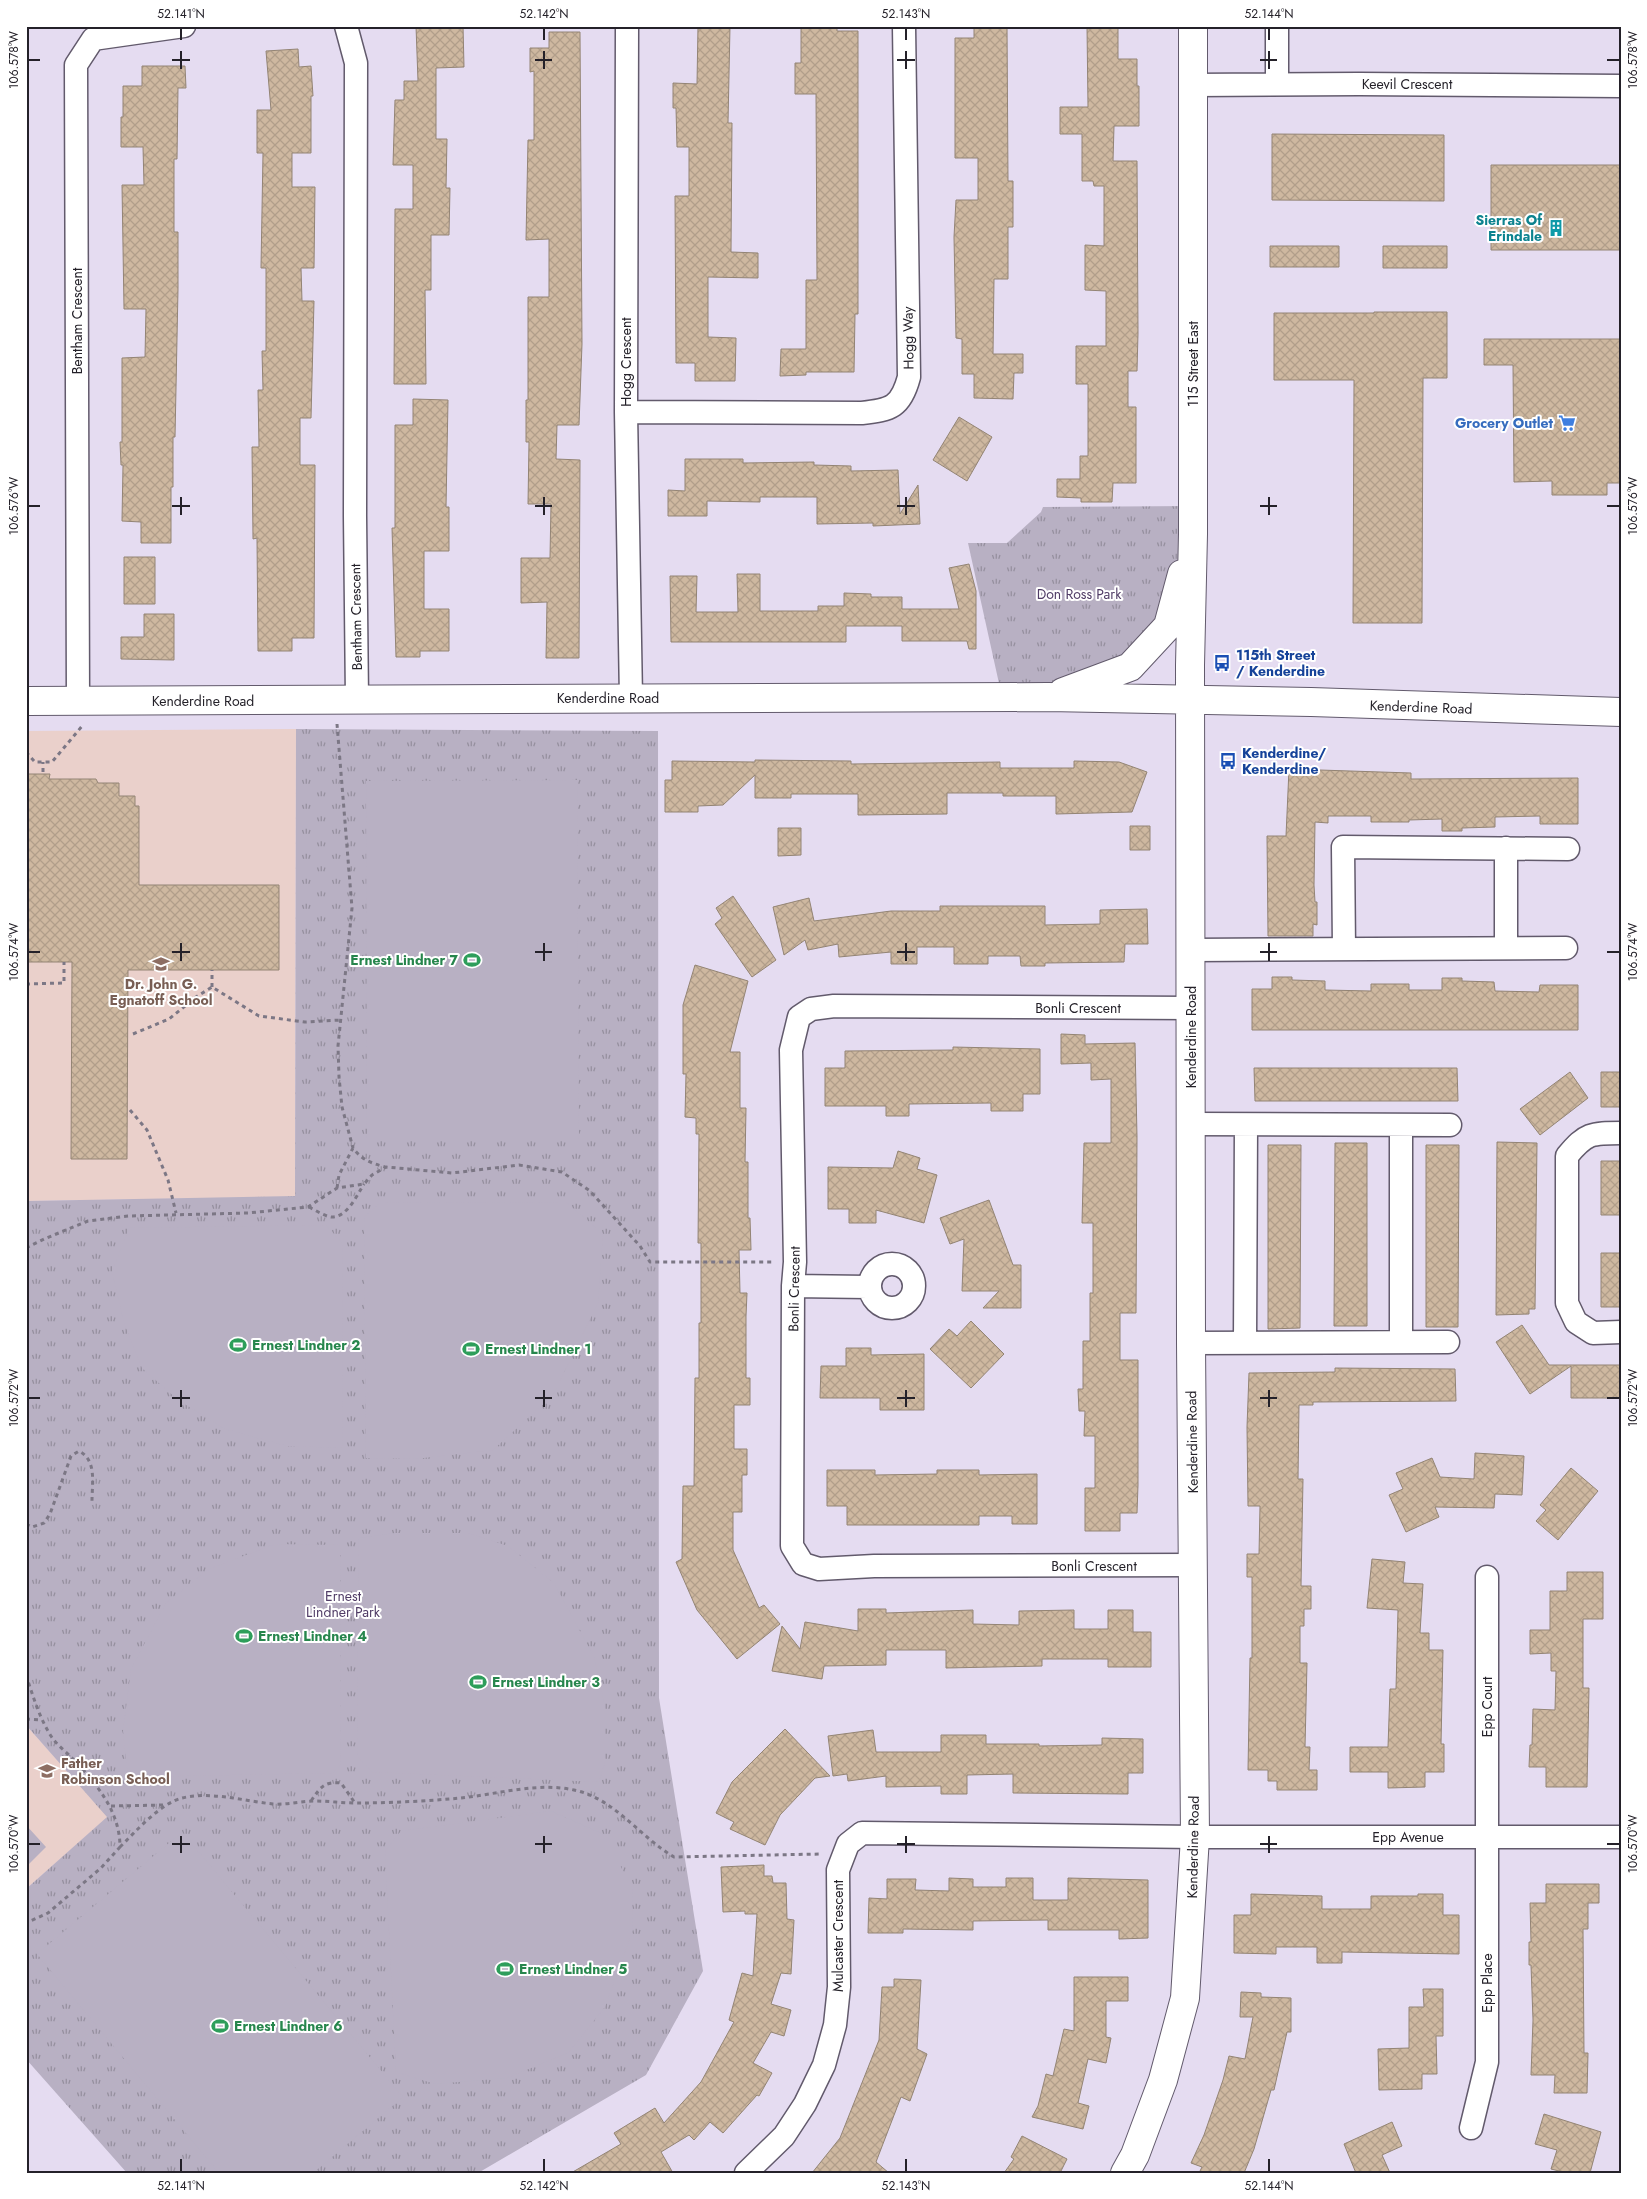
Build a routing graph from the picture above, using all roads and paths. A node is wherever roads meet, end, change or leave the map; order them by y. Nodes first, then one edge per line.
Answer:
1 (184, 26) edge
2 (346, 26) edge
3 (627, 26) edge
4 (904, 26) edge
5 (1193, 26) edge
6 (1277, 26) edge
7 (1277, 84) junction
8 (1193, 85) junction
9 (1621, 86) edge
10 (626, 412) junction
11 (1193, 534) junction
12 (1048, 697) junction
13 (631, 698) junction
14 (346, 700) junction
15 (26, 701) edge
16 (1190, 701) junction
17 (1621, 712) edge
18 (80, 713) junction
19 (26, 752) edge
20 (43, 762) junction
21 (43, 772) dead end
22 (1506, 848) junction
23 (1568, 849) dead end
24 (1506, 948) junction
25 (1566, 948) dead end
26 (1344, 949) junction
27 (1192, 950) junction
28 (64, 962) dead end
29 (212, 970) dead end
30 (26, 984) edge
31 (212, 987) junction
32 (1191, 1008) junction
33 (342, 1020) junction
34 (133, 1034) dead end
35 (130, 1110) dead end
36 (1192, 1124) junction
37 (1246, 1125) junction
38 (1401, 1125) junction
39 (1450, 1125) dead end
40 (1621, 1133) edge
41 (353, 1148) junction
42 (386, 1167) junction
43 (364, 1184) junction
44 (337, 1188) junction
45 (308, 1207) junction
46 (176, 1213) junction
47 (26, 1248) edge
48 (795, 1262) junction
49 (793, 1286) junction
50 (868, 1287) dead end
51 (1621, 1332) edge
52 (1401, 1342) junction
53 (1448, 1342) dead end
54 (1191, 1343) junction
55 (1246, 1343) junction
56 (92, 1501) dead end
57 (26, 1524) edge
58 (1192, 1565) junction
59 (1487, 1577) dead end
60 (26, 1675) edge
61 (26, 1719) edge
62 (42, 1720) junction
63 (311, 1801) junction
64 (355, 1803) junction
65 (166, 1805) junction
66 (111, 1806) junction
67 (1195, 1837) junction
68 (1488, 1837) junction
69 (1621, 1837) edge
70 (120, 1846) junction
71 (808, 1854) dead end
72 (26, 1922) edge
73 (1471, 2128) dead end
74 (746, 2173) edge
75 (1125, 2173) edge

1 - 18 street, Bentham Crescent
2 - 14 street, Bentham Crescent
3 - 10 street, Hogg Crescent
4 - 10 street, Hogg Way
5 - 8 street, 115 Street East
6 - 7 street
7 - 8 street, Keevil Crescent
7 - 9 street, Keevil Crescent
8 - 11 street, 115 Street East
10 - 13 street, Hogg Crescent
11 - 12 street
11 - 16 street, 115 Street East
12 - 13 street, Kenderdine Road
12 - 16 street, Kenderdine Road
13 - 14 street, Kenderdine Road
14 - 18 street, Kenderdine Road
14 - 33 path
15 - 18 street, Kenderdine Road
16 - 17 street, Kenderdine Road
16 - 27 street, Kenderdine Road
18 - 20 path
19 - 20 path
20 - 21 path
22 - 23 street
22 - 24 street
22 - 26 street
24 - 25 street
24 - 26 street
26 - 27 street
27 - 32 street, Kenderdine Road
28 - 30 path
29 - 31 path
31 - 33 path
31 - 34 path
32 - 36 street, Kenderdine Road
32 - 48 street, Bonli Crescent
33 - 41 path
35 - 46 path
36 - 37 street
36 - 54 street, Kenderdine Road
37 - 38 street
37 - 55 street
38 - 39 street
38 - 52 street
40 - 51 street
41 - 42 path
41 - 44 path
42 - 43 path
42 - 48 path
43 - 44 path
43 - 45 path
44 - 45 path
45 - 46 path
46 - 47 path
48 - 49 street, Bonli Crescent
49 - 50 street
49 - 58 street, Bonli Crescent
52 - 53 street
52 - 55 street
54 - 55 street
54 - 58 street, Kenderdine Road
56 - 57 path
58 - 67 street, Kenderdine Road
59 - 68 street, Epp Court
60 - 62 path
61 - 62 path
62 - 66 path
63 - 64 path
63 - 64 path
63 - 65 path
64 - 71 path
65 - 66 path
65 - 70 path
66 - 70 path
67 - 68 street, Epp Avenue
67 - 74 street, Mulcaster Crescent
67 - 75 street, Kenderdine Road
68 - 69 street, Epp Avenue
68 - 73 street, Epp Place
70 - 72 path

